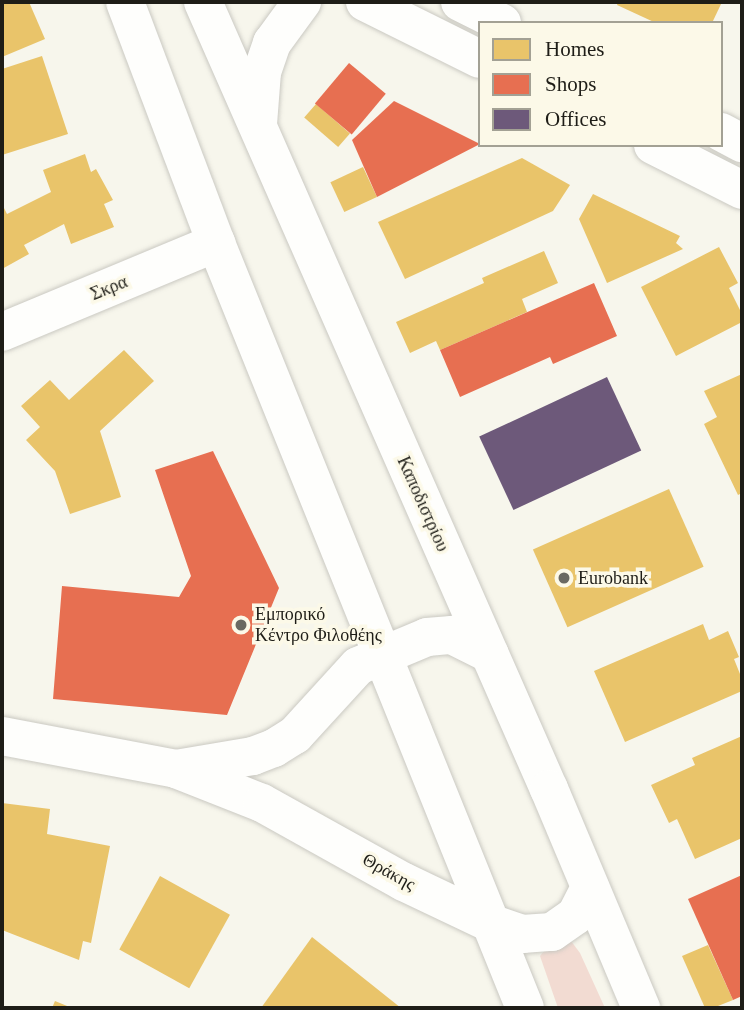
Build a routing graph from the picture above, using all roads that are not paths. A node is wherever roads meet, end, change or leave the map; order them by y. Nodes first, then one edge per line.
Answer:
1 (125, 2) edge
2 (203, 2) edge
3 (302, 2) edge
4 (365, 2) edge
5 (460, 2) edge
6 (498, 21) edge
7 (478, 58) edge
8 (258, 130) junction
9 (735, 135) edge
10 (657, 147) edge
11 (730, 184) edge
12 (216, 243) junction
13 (2, 332) edge
14 (489, 654) junction
15 (382, 655) junction
16 (2, 736) edge
17 (176, 769) junction
18 (590, 887) junction
19 (491, 923) junction
20 (525, 1008) edge
21 (641, 1008) edge

1 - 12 main road
2 - 8 main road, Καποδιστρίου
3 - 8 main road
4 - 7 main road
5 - 6 main road
8 - 14 main road, Καποδιστρίου
9 - 11 main road
10 - 11 main road
12 - 13 main road, Σκρα
12 - 15 main road
14 - 15 main road, Θράκης
14 - 18 main road, Καποδιστρίου
15 - 17 main road, Θράκης
15 - 19 main road
16 - 17 main road, Θράκης
17 - 19 main road, Θράκης
18 - 19 main road, Θράκης
18 - 21 main road, Καποδιστρίου
19 - 20 main road

